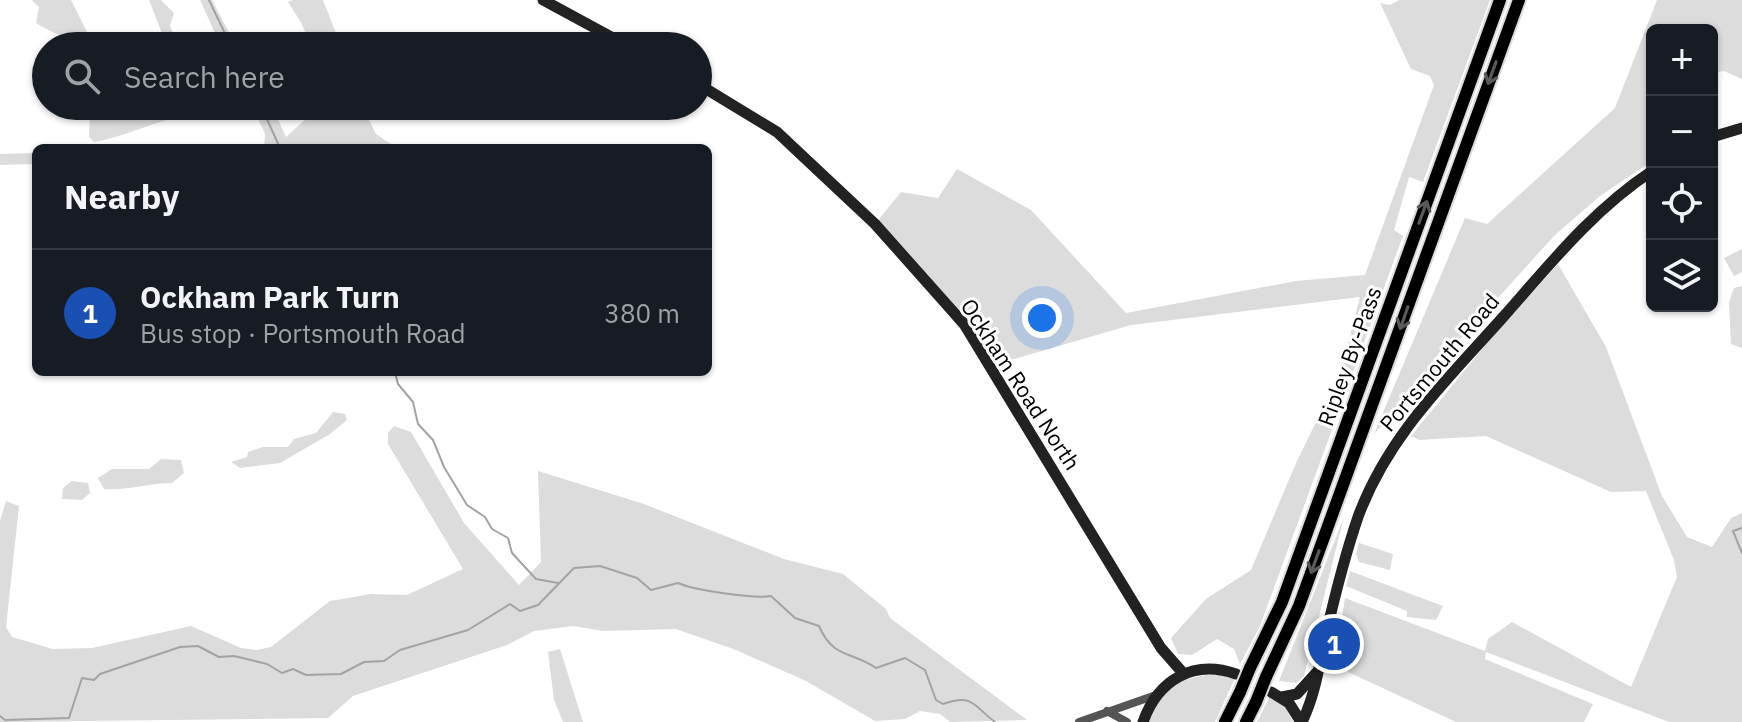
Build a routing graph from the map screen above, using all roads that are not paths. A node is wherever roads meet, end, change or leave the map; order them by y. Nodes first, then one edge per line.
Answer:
1 (543, 0) edge
2 (1500, 0) edge
3 (1519, 0) edge
4 (602, 32) edge
5 (712, 93) edge
6 (1742, 128) edge
7 (1718, 135) edge
8 (1646, 176) edge
9 (1161, 648) junction
10 (1317, 672) junction
11 (1183, 673) junction
12 (1236, 674) dead end
13 (1160, 690) junction
14 (1106, 711) junction
15 (1079, 722) edge
16 (1127, 722) edge
17 (1143, 722) edge
18 (1225, 722) edge
19 (1246, 722) edge
20 (1302, 722) edge

1 - 4 main road
18 -> 2 highway, Ripley By-Pass, bridge
3 -> 19 highway, Ripley By-Pass, bridge
5 - 9 main road, Ockham Road North
6 - 7 main road
8 - 10 main road, Portsmouth Road
9 - 11 main road, Ockham Road North
9 - 13 main road, Ockham Road North
10 - 20 main road, Portsmouth Road
10 - 20 main road
11 - 12 main road
11 - 13 main road
13 - 14 street
13 - 17 main road
14 - 15 street
14 - 16 street

